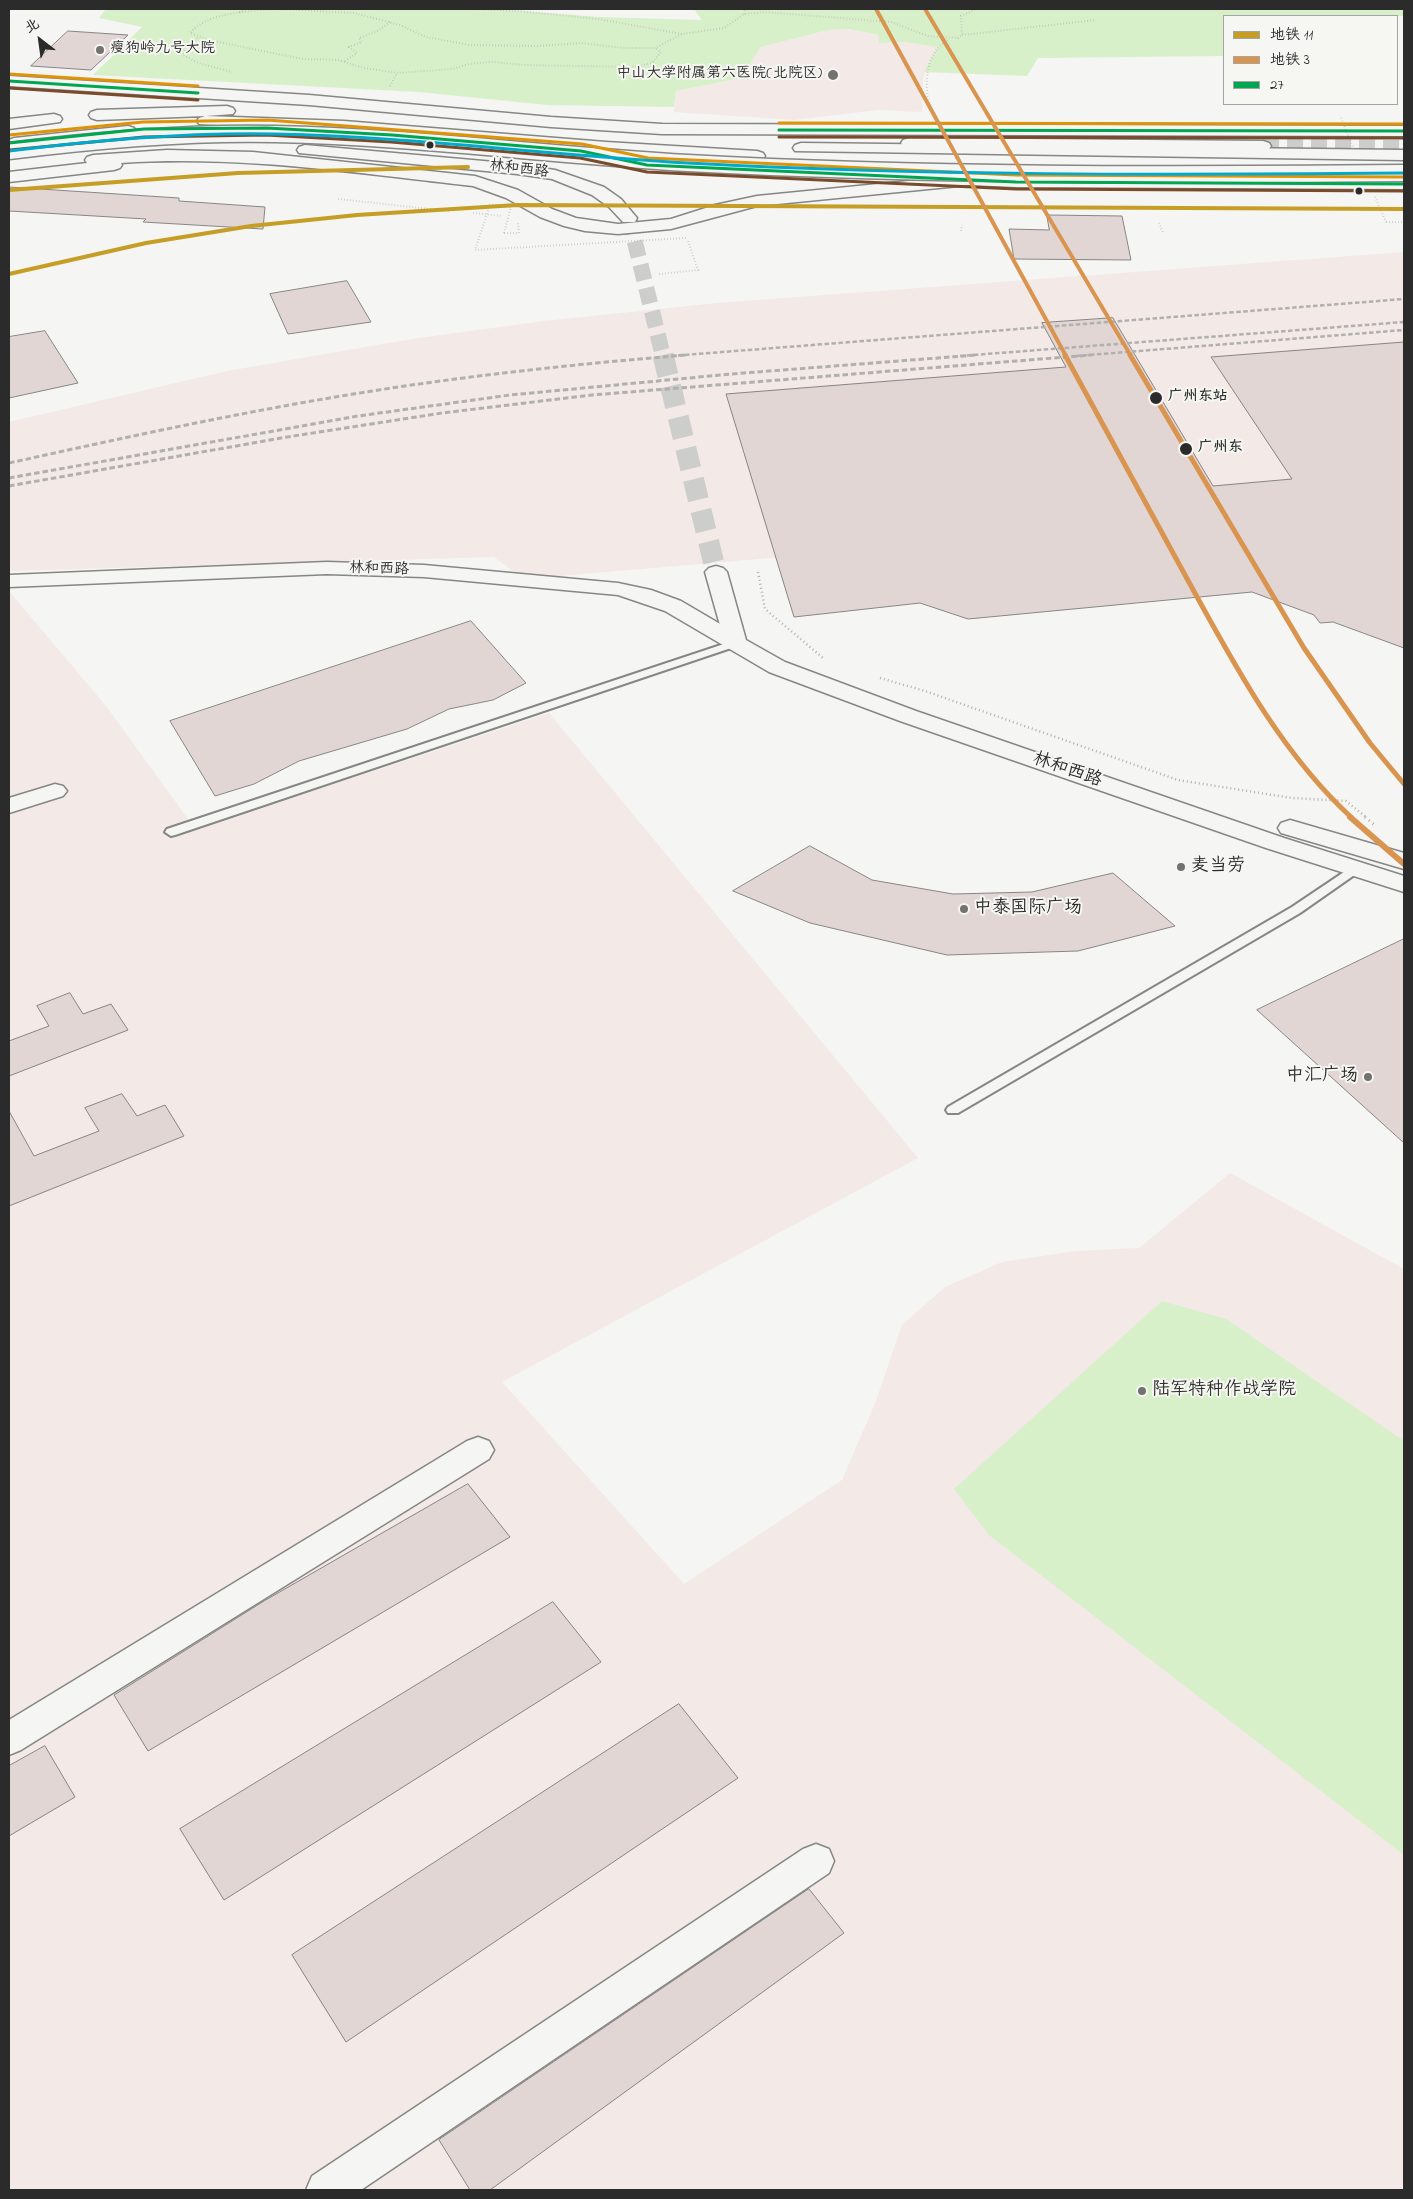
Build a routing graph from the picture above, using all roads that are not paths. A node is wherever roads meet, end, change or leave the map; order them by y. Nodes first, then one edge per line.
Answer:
1 (9, 80) edge
2 (63, 84) junction
3 (9, 94) edge
4 (9, 124) edge
5 (268, 128) junction
6 (662, 129) junction
7 (1352, 132) junction
8 (1404, 132) edge
9 (9, 134) edge
10 (74, 135) junction
11 (1404, 137) edge
12 (676, 142) junction
13 (9, 143) edge
14 (909, 143) junction
15 (1263, 146) tunnel mouth
16 (305, 150) junction
17 (9, 152) edge
18 (1404, 155) edge
19 (9, 158) edge
20 (93, 160) junction
21 (1404, 163) edge
22 (9, 171) edge
23 (1404, 173) edge
24 (9, 177) edge
25 (968, 180) junction
26 (475, 181) junction
27 (1404, 184) edge
28 (629, 218) tunnel mouth
29 (716, 572) tunnel mouth
30 (9, 581) edge
31 (736, 643) junction
32 (55, 791) dead end
33 (9, 806) edge
34 (171, 832) dead end
35 (1404, 861) edge
36 (1356, 868) junction
37 (1404, 884) edge
38 (953, 1110) dead end
39 (478, 1450) dead end
40 (9, 1740) edge
41 (816, 1861) dead end
42 (326, 2190) edge

1 - 2 main road
2 - 3 main road
2 - 6 main road
4 - 12 main road
5 - 10 main road
5 - 19 main road
5 - 25 main road
6 - 7 main road
6 - 14 main road
7 - 8 main road
7 - 11 main road
9 - 10 main road
9 - 21 main road
10 - 13 main road
12 - 14 main road
12 - 18 main road
14 - 15 main road
16 - 19 main road
16 - 20 main road
16 - 28 main road, 林和西路
17 - 23 main road, bridge
20 - 22 main road
20 - 26 main road
24 - 26 main road
25 - 26 main road
25 - 27 main road
29 - 31 main road
30 - 31 main road, 林和西路
31 - 34 lane
31 - 35 main road, 林和西路
31 - 36 main road, 林和西路
32 - 33 main road
36 - 37 main road, 林和西路
36 - 38 lane
39 - 40 main road
41 - 42 main road

